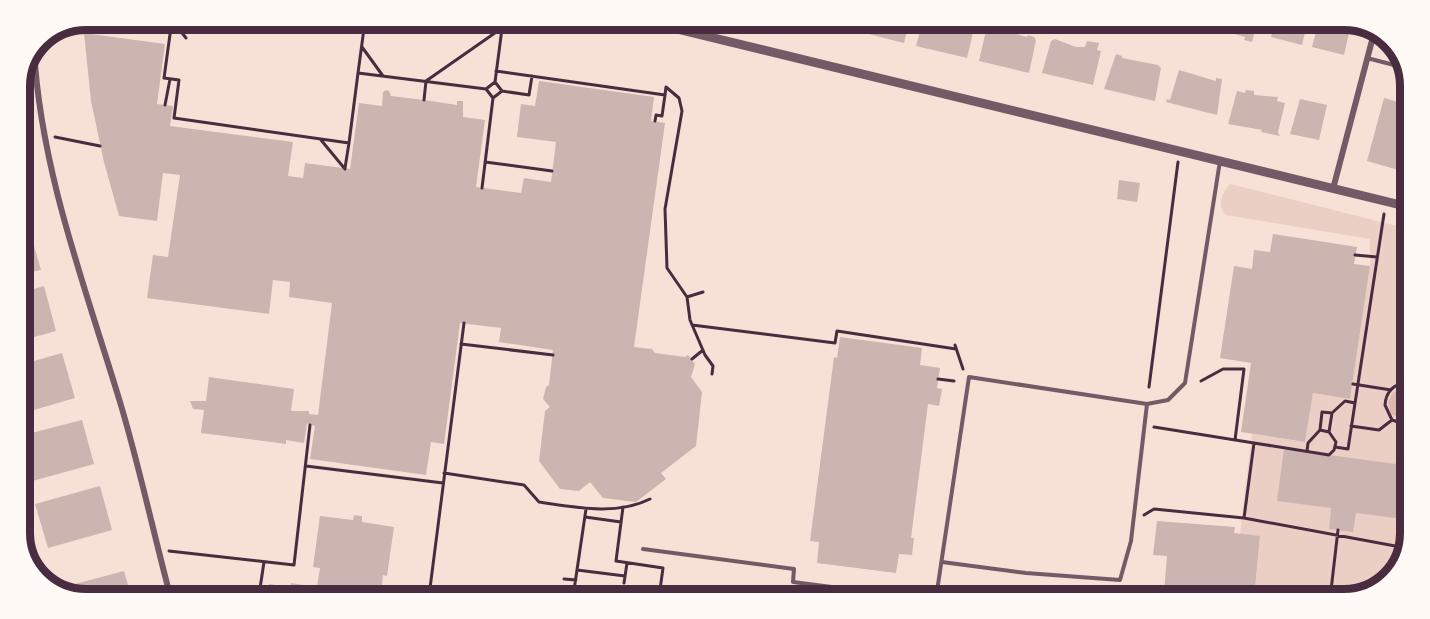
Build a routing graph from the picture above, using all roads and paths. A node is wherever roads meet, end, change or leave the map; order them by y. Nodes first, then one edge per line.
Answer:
1 (171, 30) edge
2 (180, 30) edge
3 (364, 30) edge
4 (498, 30) edge
5 (502, 30) edge
6 (681, 30) edge
7 (186, 38) dead end
8 (1373, 38) edge
9 (362, 47) junction
10 (1367, 58) junction
11 (36, 62) edge
12 (1395, 62) edge
13 (496, 71) junction
14 (358, 73) junction
15 (383, 76) junction
16 (532, 76) junction
17 (170, 79) junction
18 (426, 81) junction
19 (495, 82) junction
20 (486, 89) junction
21 (502, 91) junction
22 (665, 95) junction
23 (493, 98) junction
24 (424, 100) dead end
25 (165, 105) dead end
26 (656, 122) dead end
27 (45, 135) junction
28 (320, 139) junction
29 (349, 143) junction
30 (100, 146) dead end
31 (1179, 152) junction
32 (1220, 161) junction
33 (485, 162) junction
34 (552, 171) dead end
35 (482, 188) dead end
36 (1333, 189) junction
37 (1386, 202) junction
38 (1400, 205) edge
39 (1355, 255) dead end
40 (1378, 257) junction
41 (703, 292) dead end
42 (687, 297) junction
43 (464, 323) dead end
44 (692, 325) junction
45 (461, 344) junction
46 (703, 350) junction
47 (1147, 350) dead end
48 (1154, 351) junction
49 (553, 356) dead end
50 (692, 359) dead end
51 (1244, 369) junction
52 (963, 370) dead end
53 (1250, 370) dead end
54 (712, 374) dead end
55 (938, 379) dead end
56 (954, 381) dead end
57 (1201, 381) dead end
58 (1353, 384) dead end
59 (1400, 384) edge
60 (1358, 385) junction
61 (1149, 387) dead end
62 (1390, 390) junction
63 (1355, 403) junction
64 (1147, 404) junction
65 (1332, 413) junction
66 (1392, 420) junction
67 (1400, 423) edge
68 (310, 425) dead end
69 (1154, 426) dead end
70 (1351, 426) junction
71 (1320, 430) junction
72 (1329, 432) junction
73 (1235, 440) junction
74 (1254, 443) junction
75 (1335, 447) junction
76 (1307, 451) junction
77 (306, 466) junction
78 (444, 473) junction
79 (443, 483) junction
80 (650, 499) dead end
81 (623, 507) junction
82 (586, 509) junction
83 (1144, 515) dead end
84 (585, 517) junction
85 (1244, 518) junction
86 (621, 522) junction
87 (1338, 530) dead end
88 (1337, 535) junction
89 (1398, 547) edge
90 (158, 549) junction
91 (643, 549) dead end
92 (264, 562) junction
93 (942, 562) junction
94 (627, 563) junction
95 (577, 570) junction
96 (625, 576) junction
97 (564, 579) dead end
98 (576, 580) junction
99 (624, 583) dead end
100 (168, 589) edge
101 (261, 589) edge
102 (430, 589) edge
103 (574, 589) edge
104 (660, 589) edge
105 (847, 589) edge
106 (938, 589) edge
107 (1331, 589) edge

1 - 17 path
2 - 7 path
3 - 9 path
4 - 18 path
5 - 13 path
6 - 31 street
8 - 10 street
9 - 14 path
9 - 15 path
10 - 12 lane
10 - 36 street
11 - 27 street
13 - 16 path
13 - 19 path
14 - 15 path
14 - 29 path
15 - 18 path
16 - 21 path
16 - 22 path
17 - 25 path
17 - 28 path
18 - 20 path
18 - 24 path
19 - 20 path
19 - 21 path
20 - 23 path
21 - 23 path
22 - 26 path
22 - 42 path
23 - 33 path
27 - 30 path
27 - 90 street
28 - 29 path
28 - 29 path
31 - 32 street
31 - 48 path
32 - 36 street
32 - 64 lane
33 - 34 path
33 - 35 path
36 - 37 street
37 - 38 street
37 - 40 path
39 - 40 path
40 - 60 path
41 - 42 path
42 - 44 path
43 - 45 path
44 - 46 path
44 - 52 path
45 - 49 path
45 - 78 path
46 - 50 path
46 - 54 path
47 - 48 path
48 - 61 path
51 - 53 path
51 - 57 path
51 - 73 path
55 - 56 path
58 - 60 path
59 - 62 path
60 - 62 path
60 - 63 path
62 - 66 path
63 - 65 path
63 - 70 path
64 - 93 lane
64 - 93 lane
65 - 71 path
65 - 72 path
66 - 67 path
66 - 70 path
68 - 77 path
69 - 73 path
70 - 75 path
71 - 72 path
71 - 76 path
72 - 75 path
73 - 74 path
74 - 76 path
74 - 85 path
75 - 76 path
77 - 79 path
77 - 92 path
78 - 79 path
78 - 82 path
79 - 102 path
80 - 81 path
81 - 82 path
81 - 86 path
82 - 84 path
83 - 85 path
84 - 86 path
84 - 95 path
85 - 88 path
86 - 94 path
87 - 88 path
88 - 89 path
88 - 107 path
90 - 92 path
90 - 100 street
91 - 105 lane
92 - 101 path
93 - 106 lane
94 - 96 path
94 - 104 path
95 - 96 path
95 - 98 path
96 - 99 path
97 - 98 path
98 - 103 path

